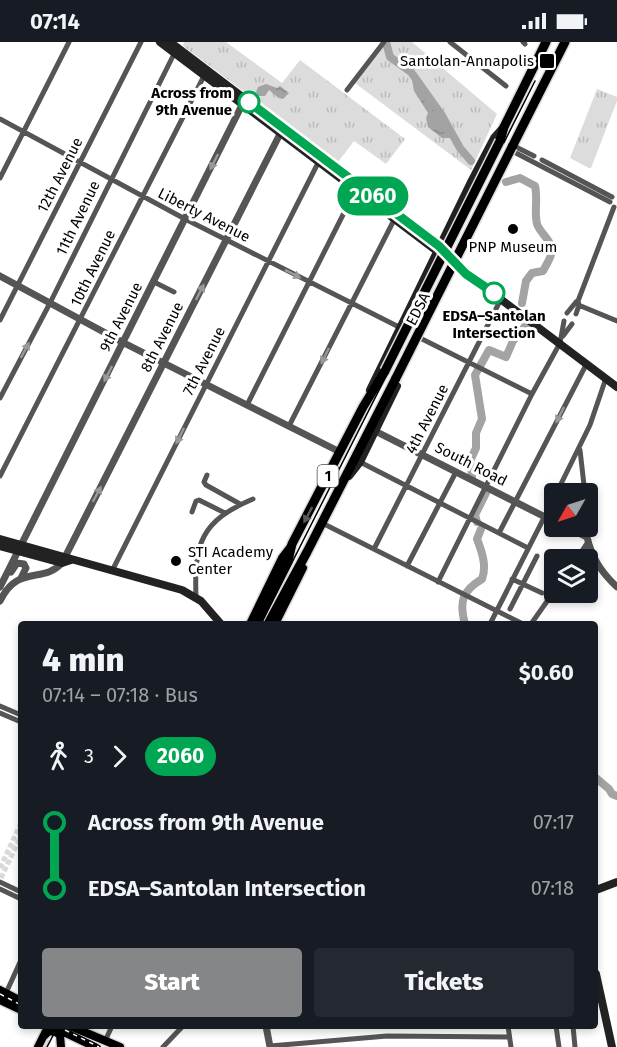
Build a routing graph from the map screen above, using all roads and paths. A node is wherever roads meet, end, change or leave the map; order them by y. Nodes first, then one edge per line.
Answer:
1 (69, 42) edge
2 (141, 42) edge
3 (160, 42) edge
4 (170, 42) edge
5 (384, 42) edge
6 (450, 42) edge
7 (546, 42) edge
8 (566, 42) edge
9 (176, 50) junction
10 (206, 73) junction
11 (506, 86) dead end
12 (347, 90) dead end
13 (244, 102) junction
14 (0, 119) edge
15 (504, 127) junction
16 (282, 131) junction
17 (23, 132) junction
18 (514, 149) junction
19 (534, 156) dead end
20 (542, 160) dead end
21 (79, 163) junction
22 (318, 163) junction
23 (552, 168) junction
24 (0, 178) edge
25 (110, 180) junction
26 (357, 188) junction
27 (142, 196) junction
28 (614, 202) edge
29 (185, 219) junction
30 (392, 222) junction
31 (444, 235) junction
32 (226, 240) junction
33 (431, 241) junction
34 (437, 249) junction
35 (268, 261) junction
36 (457, 265) junction
37 (425, 273) junction
38 (0, 276) edge
39 (154, 282) junction
40 (309, 282) junction
41 (447, 284) junction
42 (18, 285) junction
43 (174, 292) dead end
44 (501, 299) junction
45 (412, 300) junction
46 (50, 303) junction
47 (351, 303) junction
48 (577, 303) junction
49 (433, 312) junction
50 (567, 314) dead end
51 (576, 314) dead end
52 (0, 320) edge
53 (80, 320) junction
54 (564, 321) dead end
55 (617, 321) edge
56 (572, 324) dead end
57 (399, 327) junction
58 (420, 338) junction
59 (561, 340) junction
60 (124, 343) junction
61 (164, 363) junction
62 (470, 363) junction
63 (587, 363) junction
64 (606, 378) junction
65 (206, 384) junction
66 (617, 387) edge
67 (532, 394) junction
68 (0, 398) edge
69 (247, 405) junction
70 (363, 407) junction
71 (289, 426) junction
72 (375, 431) junction
73 (580, 448) junction
74 (340, 452) junction
75 (422, 455) junction
76 (360, 462) junction
77 (456, 472) junction
78 (207, 475) dead end
79 (0, 476) edge
80 (562, 483) edge
81 (584, 483) edge
82 (406, 486) junction
83 (486, 486) junction
84 (338, 492) junction
85 (253, 499) dead end
86 (515, 502) junction
87 (439, 503) junction
88 (240, 504) junction
89 (192, 512) dead end
90 (225, 513) junction
91 (544, 517) joint
92 (475, 522) junction
93 (322, 523) junction
94 (499, 533) junction
95 (584, 537) edge
96 (0, 539) edge
97 (588, 539) junction
98 (0, 546) edge
99 (18, 548) junction
100 (528, 548) junction
101 (374, 549) junction
102 (582, 549) edge
103 (308, 552) junction
104 (537, 556) dead end
105 (66, 560) junction
106 (407, 566) junction
107 (112, 571) junction
108 (21, 578) junction
109 (4, 579) junction
110 (512, 579) junction
111 (438, 582) junction
112 (523, 584) junction
113 (0, 587) edge
114 (617, 587) edge
115 (542, 593) dead end
116 (196, 597) junction
117 (0, 601) edge
118 (546, 603) edge
119 (510, 609) dead end
120 (497, 611) junction
121 (218, 621) edge
122 (254, 621) edge
123 (270, 621) edge
124 (277, 621) edge
125 (492, 621) edge
126 (517, 621) edge
127 (533, 621) edge
128 (0, 705) edge
129 (0, 713) edge
130 (18, 714) edge
131 (18, 721) edge
132 (0, 880) edge
133 (617, 882) edge
134 (0, 889) edge
135 (598, 889) edge
136 (18, 890) edge
137 (18, 898) edge
138 (18, 965) edge
139 (2, 994) edge
140 (18, 1000) edge
141 (599, 1003) edge
142 (18, 1007) edge
143 (48, 1029) edge
144 (70, 1029) edge
145 (71, 1029) edge
146 (73, 1029) edge
147 (89, 1029) edge
148 (180, 1029) edge
149 (267, 1029) edge
150 (508, 1029) edge
151 (556, 1029) edge
152 (573, 1029) edge
153 (44, 1036) junction
154 (509, 1037) junction
155 (106, 1042) edge
156 (614, 1045) edge
157 (38, 1047) edge
158 (61, 1047) edge
159 (95, 1047) edge
160 (120, 1047) edge
161 (163, 1047) edge
162 (270, 1047) edge
163 (511, 1047) edge
164 (559, 1047) edge
165 (575, 1047) edge

1 - 17 street
2 - 21 street, 12th Avenue
3 - 9 main road
4 - 9 main road
5 - 12 street
6 - 11 street
7 - 15 highway, EDSA / 1
8 - 18 highway, EDSA / 1
9 - 10 main road
9 - 25 street, 11th Avenue
10 - 13 main road
10 - 27 street, 10th Avenue
13 - 16 main road
13 -> 29 street, 9th Avenue
14 - 17 street, Liberty Avenue
15 - 31 main road, EDSA / 1
15 - 70 highway, EDSA / 1, bridge
16 - 22 main road
16 - 26 main road
16 - 32 street, 8th Avenue
17 - 21 street, Liberty Avenue
17 - 24 street
18 - 19 street
18 - 23 street
18 - 36 main road, EDSA / 1
18 - 84 highway, EDSA / 1, bridge
20 - 23 street
21 - 25 street, Liberty Avenue
21 - 42 street, 12th Avenue
22 - 26 main road
22 - 35 street, 7th Avenue
23 - 28 street
25 - 27 street, Liberty Avenue
25 - 46 street, 11th Avenue
26 - 30 main road
26 - 33 main road
26 - 40 street
27 - 29 street, Liberty Avenue
27 - 53 street, 10th Avenue
28 - 48 street
29 - 32 street, Liberty Avenue
29 - 39 street, 9th Avenue
30 - 34 main road
30 - 47 street
31 - 33 main road
31 - 34 main road, EDSA / 1
32 - 35 street, Liberty Avenue
61 -> 32 street, 8th Avenue
33 - 34 main road
34 - 36 main road
34 - 37 main road, EDSA / 1
35 -> 40 street, Liberty Avenue
35 - 65 street, 7th Avenue
36 - 41 main road, EDSA / 1
36 - 44 main road
37 - 41 main road
37 - 45 main road, EDSA / 1
38 - 42 street
39 - 43 street
39 - 60 street, 9th Avenue
40 - 47 street, Liberty Avenue
40 - 69 street
41 - 49 main road, EDSA / 1
42 - 46 street
42 - 52 street, 12th Avenue
44 - 59 main road
44 - 62 street, 4th Avenue
45 - 49 main road
45 - 57 main road, EDSA / 1
46 - 53 street
68 -> 46 street, 11th Avenue
47 - 57 street, Liberty Avenue
47 -> 71 street
48 - 50 street
48 - 51 street
48 - 55 street
49 - 58 main road, EDSA / 1
53 - 60 street
53 - 79 street, 10th Avenue
54 - 59 street
56 - 59 street
57 - 70 main road, EDSA / 1
58 - 62 street
58 - 72 main road, EDSA / 1
59 - 63 main road
59 - 67 street
60 - 61 street
60 -> 99 street, 9th Avenue
61 - 65 street
105 -> 61 street, 8th Avenue
62 - 67 street
62 - 75 street, 4th Avenue
63 - 64 main road
63 -> 86 street
64 - 66 main road
64 - 73 street
65 - 69 street
65 -> 107 street, 7th Avenue
67 - 83 street
69 - 71 street
70 - 74 highway, EDSA / 1
71 - 74 street
72 - 75 street, South Road
72 - 76 main road, EDSA / 1
73 - 80 street
73 - 81 street
74 -> 122 highway, EDSA / 1
75 - 77 street, South Road
75 - 82 street, 4th Avenue
76 - 82 street
76 - 84 main road, EDSA / 1
77 - 83 street, South Road
77 - 87 street
78 - 88 street
82 - 87 street
82 - 101 street, 4th Avenue
83 - 86 street, South Road
83 - 92 street
84 - 93 highway, EDSA / 1
85 - 88 street
86 - 91 street, South Road
86 - 94 street
87 - 92 street
87 - 106 street
88 - 90 street
89 - 90 street
90 - 116 street
91 - 100 street
92 - 94 street
92 - 111 street
93 - 101 street
93 - 103 highway, EDSA / 1
94 - 100 street
95 - 97 street
96 - 99 main road
97 - 102 street
97 - 114 street
98 - 99 main road
99 - 105 main road
99 - 109 street, 9th Avenue
100 - 110 street
101 - 106 street
103 - 123 highway, EDSA / 1
103 - 124 main road, EDSA / 1
104 - 112 street
105 - 107 main road
105 - 108 street
106 - 111 street
107 - 116 main road
108 - 109 street
108 - 117 street
109 - 113 street, 9th Avenue
110 - 112 street
110 - 120 street
111 - 120 street
112 - 115 street
112 - 119 street
116 - 121 main road
118 - 127 street
120 - 125 street
120 - 126 street
128 - 130 street
129 - 131 street
132 - 136 street
133 - 135 main road
134 - 137 street
138 - 139 street
139 - 140 main road
139 - 142 main road
141 - 156 main road
143 - 153 main road
144 - 158 main road
145 - 159 main road
146 - 155 main road
147 - 155 main road
148 - 161 street
149 - 162 street
150 - 154 street
151 - 164 street
152 - 165 street
153 - 157 main road
153 - 158 main road
154 - 162 street
154 - 163 street
155 - 160 main road

